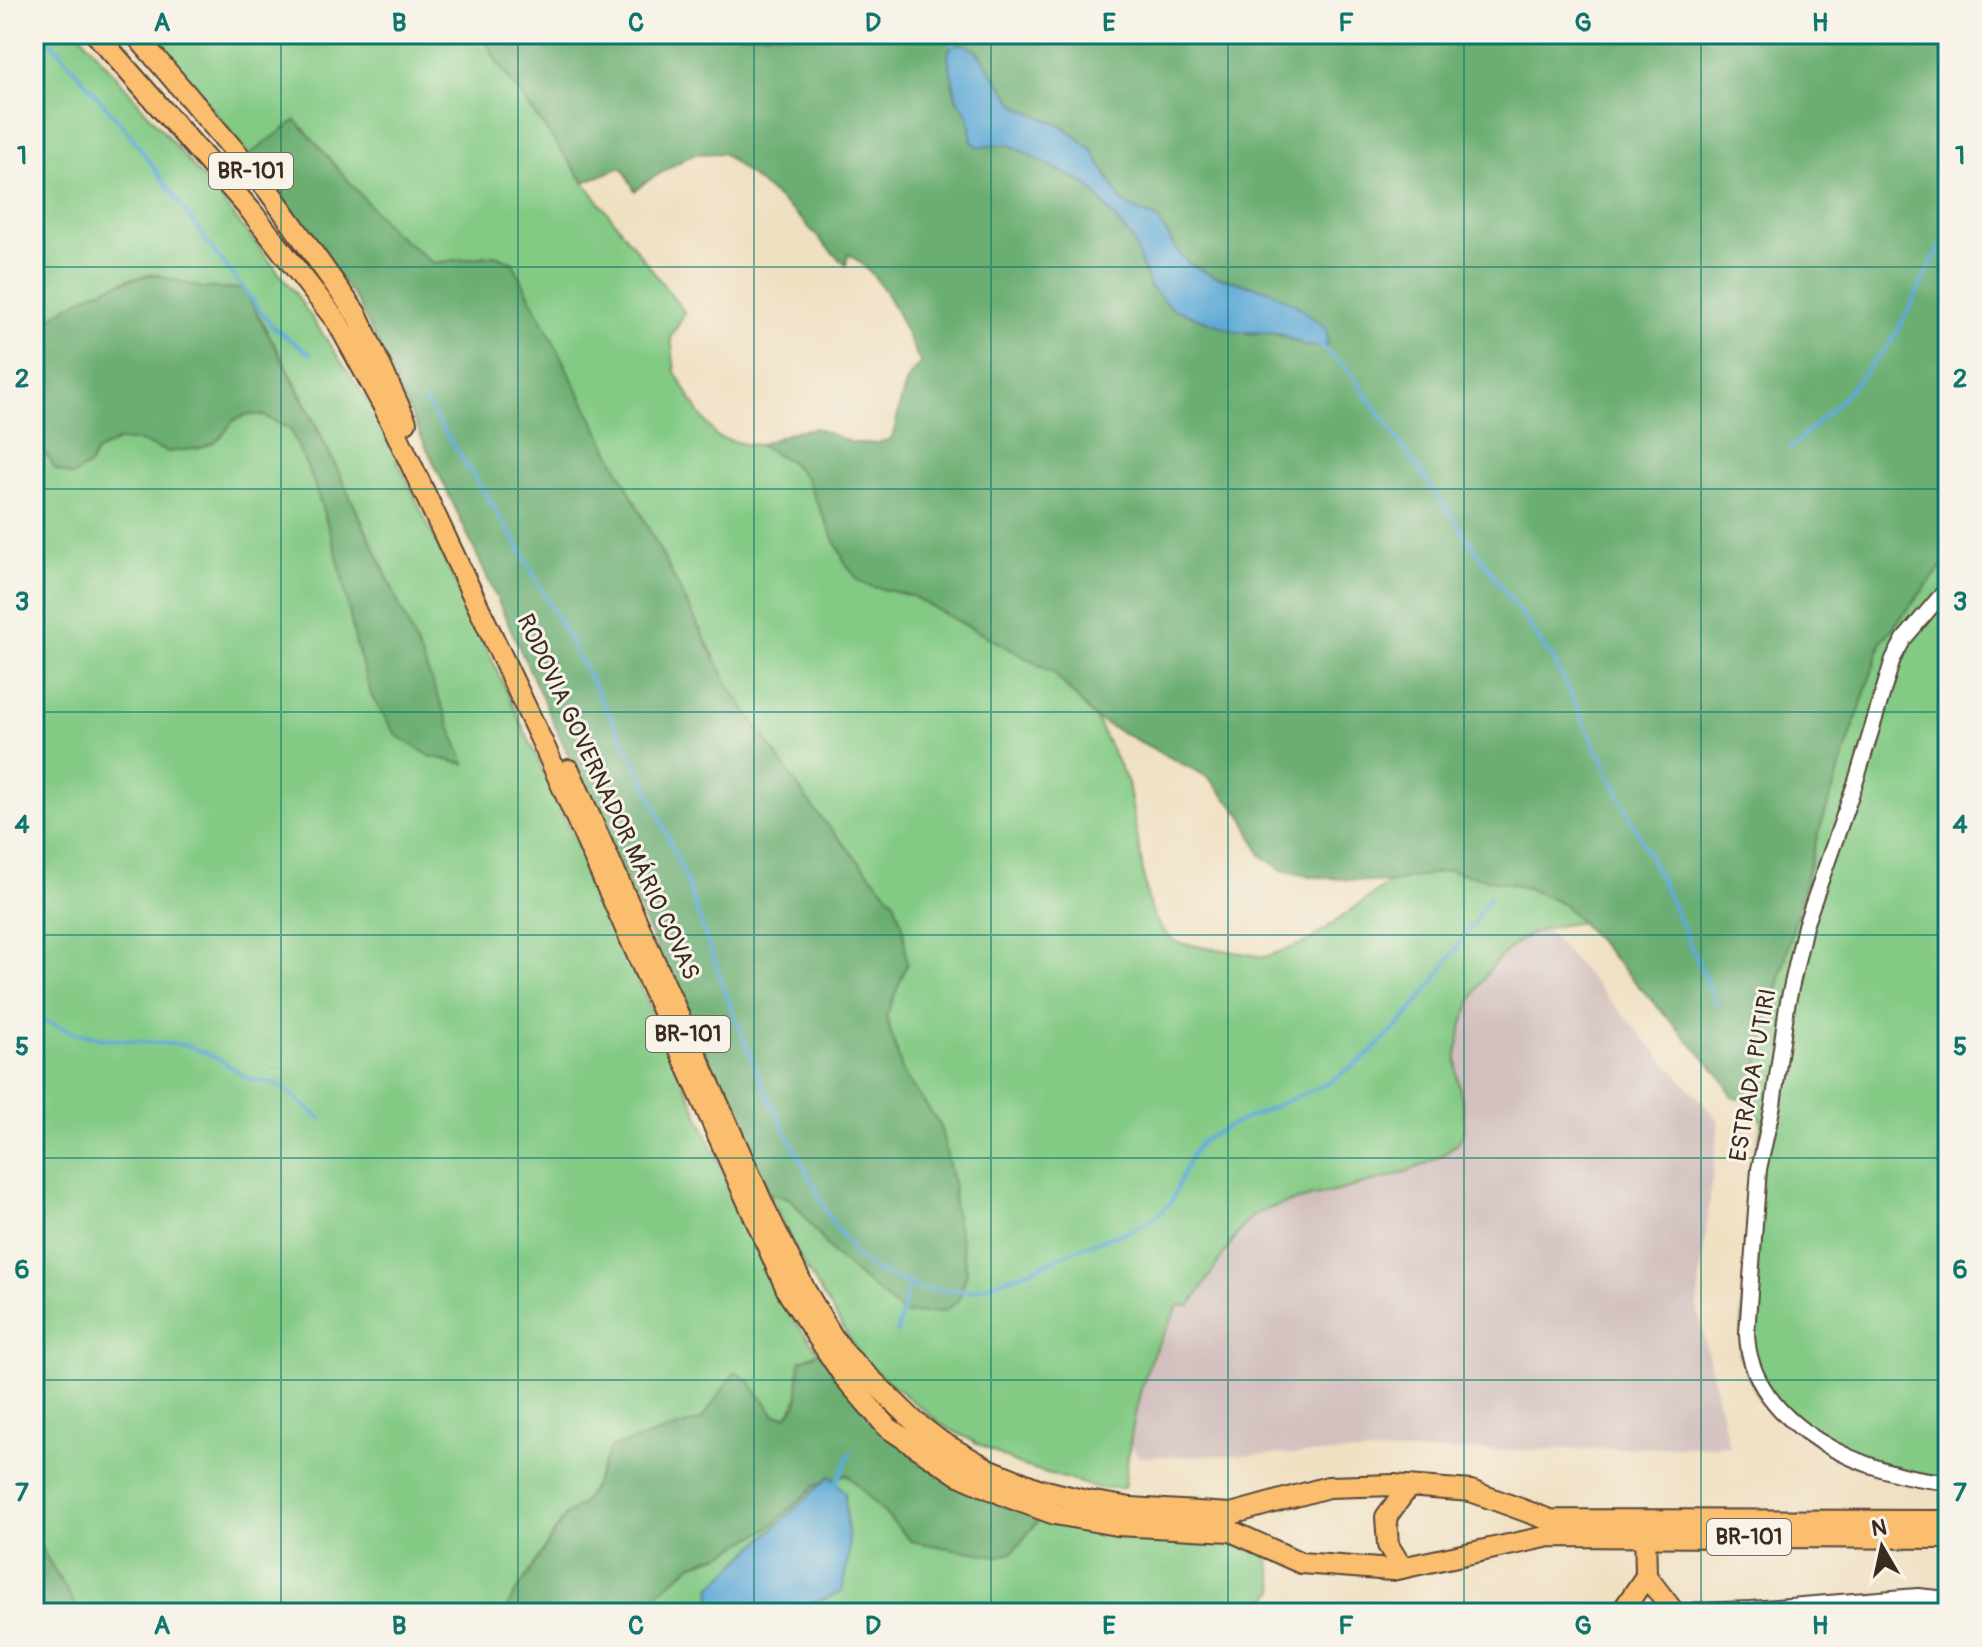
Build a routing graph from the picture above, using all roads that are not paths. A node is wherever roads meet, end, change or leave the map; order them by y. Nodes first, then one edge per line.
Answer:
1 (96, 34) edge
2 (135, 34) edge
3 (1948, 587) edge
4 (1948, 1482) edge
5 (1409, 1486) junction
6 (1948, 1521) edge
7 (1645, 1529) junction
8 (1948, 1538) edge
9 (1402, 1568) junction
10 (1646, 1576) junction
11 (1948, 1599) edge
12 (1674, 1612) edge
13 (1621, 1613) edge
14 (1636, 1613) edge

1 - 9 highway, RODOVIA GOVERNADOR MÁRIO COVAS / BR-101
2 - 5 highway, RODOVIA GOVERNADOR MÁRIO COVAS / BR-101
3 - 4 street, ESTRADA PUTIRI
5 - 7 highway, RODOVIA GOVERNADOR MÁRIO COVAS / BR-101
5 - 9 highway
6 - 7 highway, RODOVIA GOVERNADOR MÁRIO COVAS / BR-101
7 - 8 highway, BR-101
7 - 9 highway, BR-101
7 - 10 highway
10 - 12 highway
10 - 13 highway
11 - 12 street
12 - 14 street

